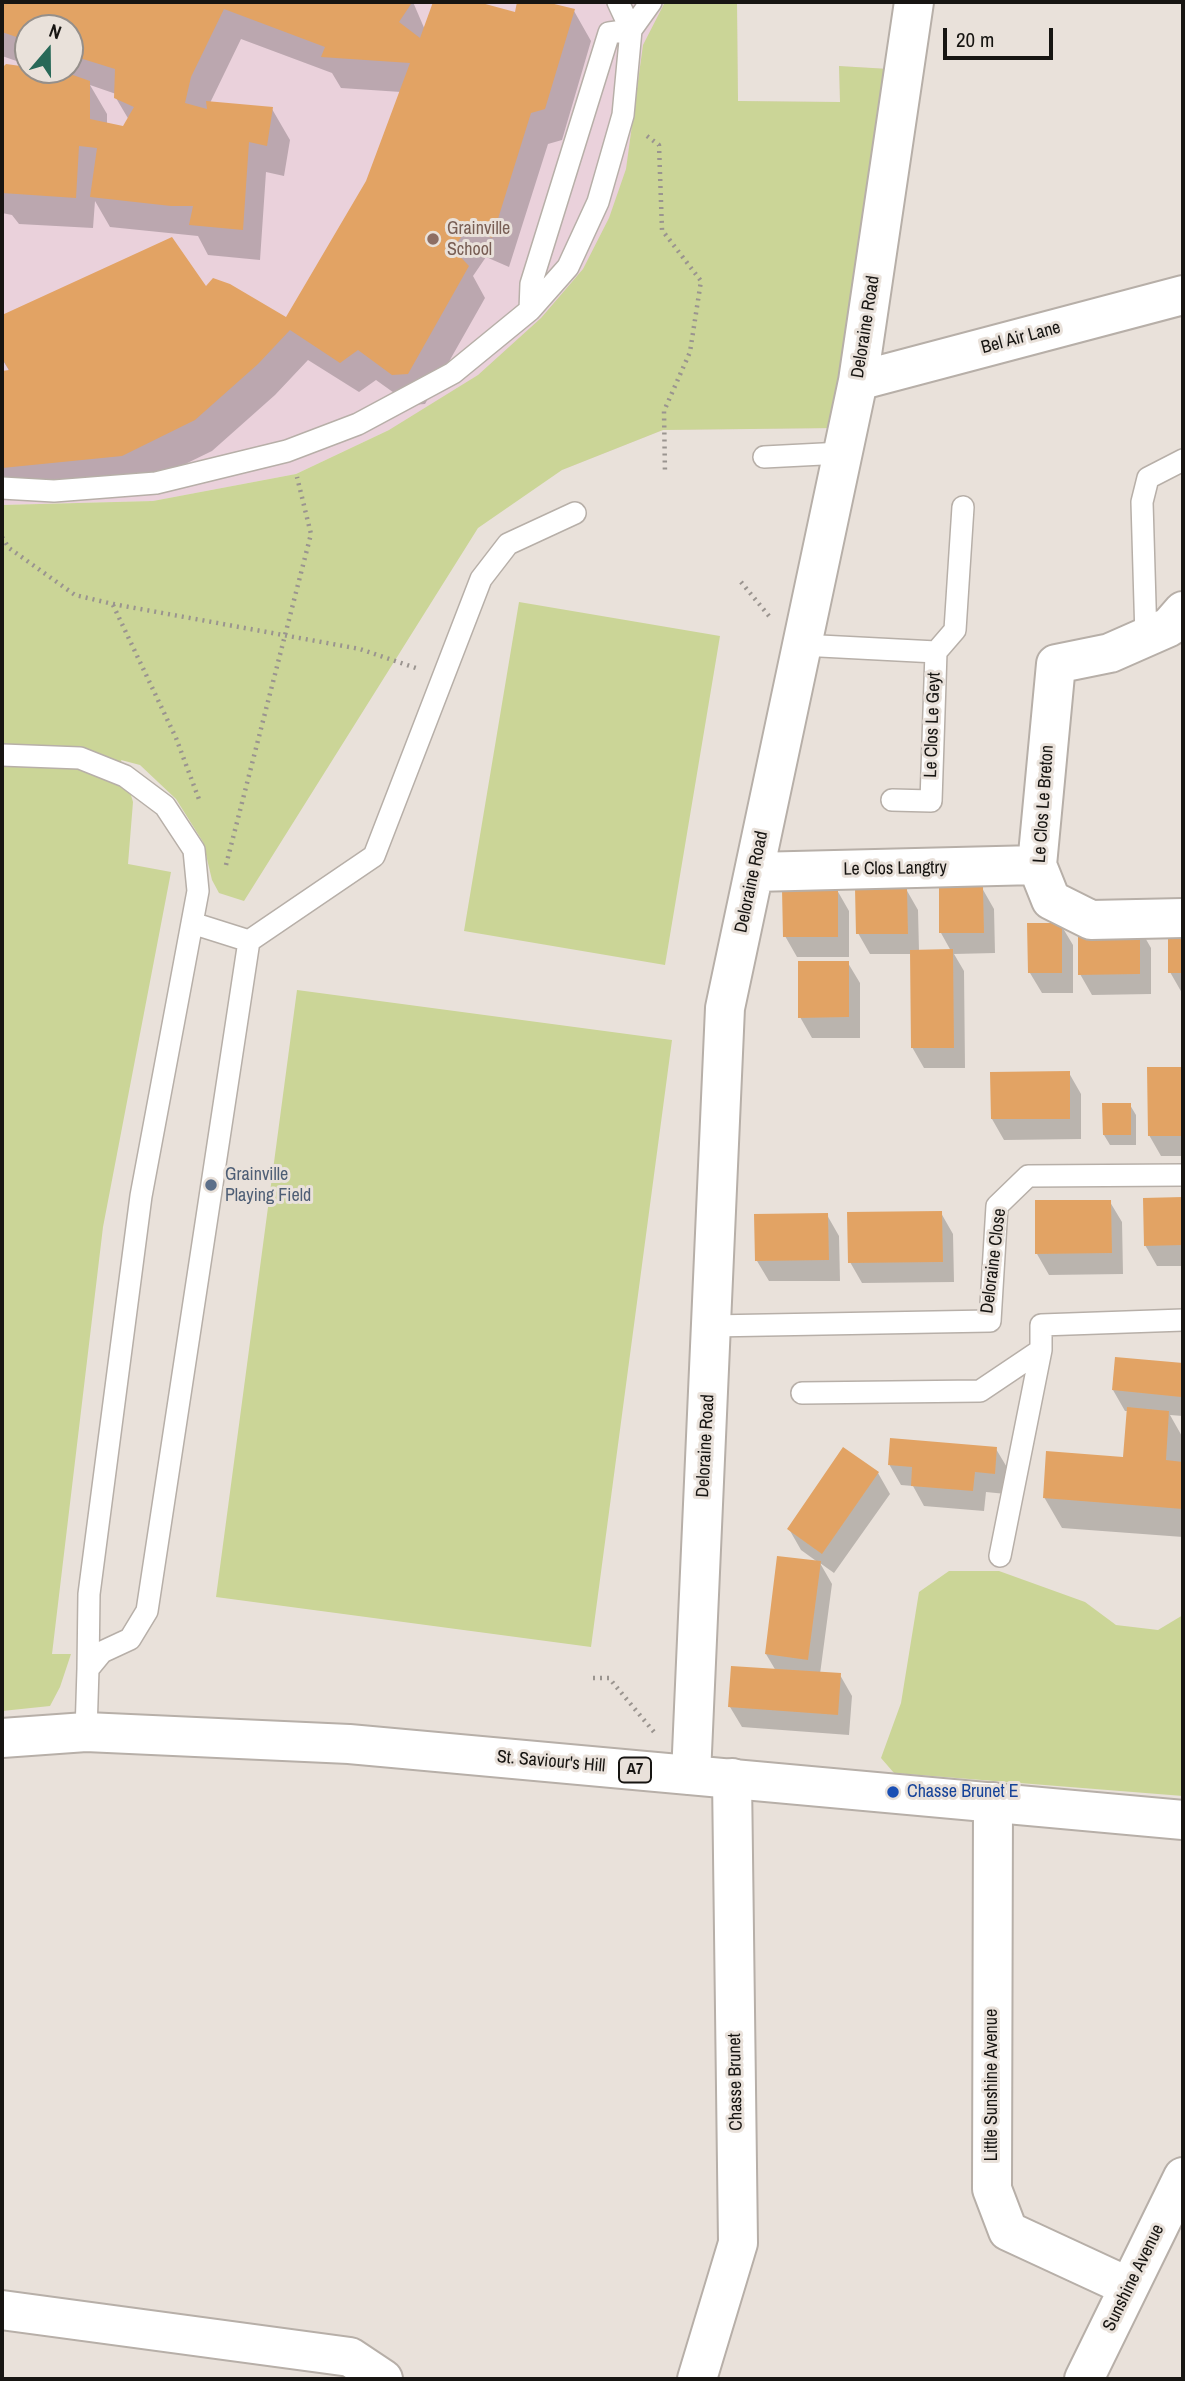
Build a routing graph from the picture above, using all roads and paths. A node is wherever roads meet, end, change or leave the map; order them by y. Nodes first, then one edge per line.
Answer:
1 (618, 2) edge
2 (651, 2) edge
3 (914, 2) edge
4 (631, 30) junction
5 (623, 115) junction
6 (1183, 295) edge
7 (530, 310) junction
8 (858, 381) junction
9 (286, 451) junction
10 (842, 453) junction
11 (764, 457) dead end
12 (1183, 460) edge
13 (665, 474) dead end
14 (2, 488) edge
15 (963, 507) dead end
16 (575, 513) dead end
17 (2, 537) edge
18 (741, 582) dead end
19 (113, 604) junction
20 (1183, 611) edge
21 (772, 620) dead end
22 (284, 636) junction
23 (1146, 638) junction
24 (801, 645) junction
25 (936, 652) junction
26 (443, 677) junction
27 (2, 755) edge
28 (892, 800) dead end
29 (203, 810) dead end
30 (221, 858) dead end
31 (1037, 865) junction
32 (754, 872) junction
33 (1183, 918) edge
34 (192, 923) junction
35 (250, 941) junction
36 (1183, 1175) edge
37 (1183, 1320) edge
38 (711, 1326) junction
39 (1041, 1350) junction
40 (803, 1393) dead end
41 (1000, 1556) dead end
42 (88, 1670) junction
43 (593, 1678) dead end
44 (649, 1726) dead end
45 (86, 1732) junction
46 (2, 1738) edge
47 (691, 1775) junction
48 (732, 1778) junction
49 (993, 1802) junction
50 (1183, 1820) edge
51 (1183, 2177) edge
52 (1129, 2287) junction
53 (2, 2310) edge
54 (383, 2379) edge
55 (697, 2379) edge
56 (1084, 2379) edge

1 - 4 lane
2 - 4 lane
3 - 8 street, Deloraine Road
4 - 5 lane
4 - 7 lane
5 - 7 lane
5 - 13 path
6 - 8 street, Bel Air Lane
7 - 9 lane
8 - 10 street, Deloraine Road
9 - 14 lane
9 - 22 path
10 - 11 lane
10 - 24 street, Deloraine Road
12 - 23 lane
15 - 25 lane, Le Clos Le Geyt
16 - 26 lane
17 - 19 path
18 - 21 path
19 - 22 path
19 - 29 path
20 - 23 street, Le Clos Le Breton
22 - 26 path
22 - 30 path
23 - 31 street, Le Clos Le Breton
24 - 25 lane, Le Clos Le Geyt
24 - 32 street, Deloraine Road
25 - 28 lane, Le Clos Le Geyt
26 - 35 lane
27 - 34 lane
31 - 32 street, Le Clos Langtry
31 - 33 street, Le Clos Le Breton
32 - 38 street, Deloraine Road
34 - 35 lane
34 - 42 lane
35 - 42 lane
36 - 38 lane, Deloraine Close
37 - 39 lane
38 - 47 street, Deloraine Road
39 - 40 lane
39 - 41 lane
42 - 45 lane
43 - 44 path
45 - 46 street, St. Saviour's Hill / A7
45 - 47 street, St. Saviour's Hill / A7
47 - 48 street, St. Saviour's Hill / A7
48 - 49 street, St. Saviour's Hill / A7
48 - 55 street, Chasse Brunet
49 - 50 street, St. Saviour's Hill / A7
49 - 52 street, Little Sunshine Avenue
51 - 52 street, Sunshine Avenue
52 - 56 street, Sunshine Avenue
53 - 54 street

